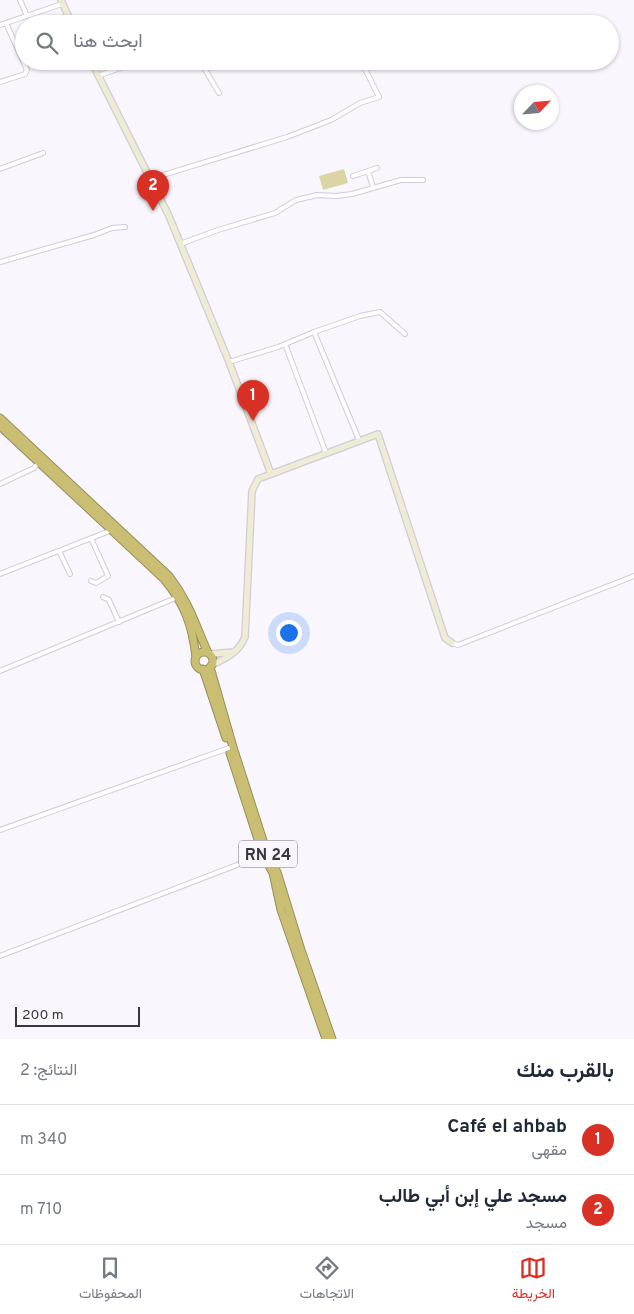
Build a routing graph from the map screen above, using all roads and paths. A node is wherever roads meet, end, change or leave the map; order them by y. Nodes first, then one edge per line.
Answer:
1 (20, 0) edge
2 (61, 2) edge
3 (27, 15) edge
4 (29, 15) edge
5 (68, 15) edge
6 (15, 20) edge
7 (6, 23) junction
8 (0, 25) edge
9 (15, 43) edge
10 (27, 70) edge
11 (95, 70) edge
12 (114, 70) edge
13 (205, 70) edge
14 (366, 70) edge
15 (98, 76) junction
16 (0, 82) edge
17 (219, 93) dead end
18 (43, 153) dead end
19 (377, 168) dead end
20 (0, 169) edge
21 (368, 171) junction
22 (353, 176) dead end
23 (150, 179) junction
24 (423, 180) dead end
25 (373, 187) junction
26 (125, 227) dead end
27 (180, 244) junction
28 (0, 262) edge
29 (314, 332) junction
30 (405, 334) dead end
31 (285, 344) junction
32 (229, 362) junction
33 (0, 418) edge
34 (0, 426) edge
35 (358, 440) junction
36 (326, 453) junction
37 (39, 462) junction
38 (271, 474) junction
39 (0, 484) edge
40 (112, 530) junction
41 (91, 538) junction
42 (59, 551) junction
43 (0, 574) edge
44 (70, 574) dead end
45 (634, 576) edge
46 (91, 581) dead end
47 (103, 597) dead end
48 (178, 598) junction
49 (119, 622) junction
50 (452, 643) joint
51 (234, 652) junction
52 (209, 654) junction
53 (196, 657) junction
54 (208, 667) junction
55 (0, 670) edge
56 (229, 748) junction
57 (0, 830) edge
58 (263, 855) junction
59 (0, 956) edge
60 (326, 1039) edge
61 (332, 1039) edge

1 - 3 street
2 - 4 street
2 - 5 main road
6 - 7 street
7 - 8 street
7 - 9 street
10 - 16 street
11 - 15 main road
12 - 15 street
13 - 17 street
14 - 23 street
15 - 23 main road
18 - 20 street
19 - 21 street
21 - 22 street
21 - 25 street
23 - 27 main road
24 - 25 street
25 - 27 street
26 - 28 street
27 - 32 main road
29 - 30 street
29 - 31 street
29 - 35 street
31 - 32 street
31 - 36 street
32 - 38 main road
33 - 52 highway
34 - 37 highway
35 - 36 main road
35 - 50 main road
36 - 38 main road
37 - 39 street
37 - 40 highway
38 - 51 main road
40 - 41 street
40 - 48 highway
41 - 42 street
41 - 46 street
42 - 43 street
42 - 44 street
45 - 50 street
47 - 49 street
48 - 49 street
48 - 53 highway
49 - 55 street
51 - 52 main road
51 - 54 main road
52 - 53 highway
52 - 54 highway
53 - 54 highway
54 - 56 highway, RN 24
54 - 61 highway, RN 24
56 - 57 street
56 - 58 highway, RN 24
58 - 59 street
58 - 60 highway, RN 24

